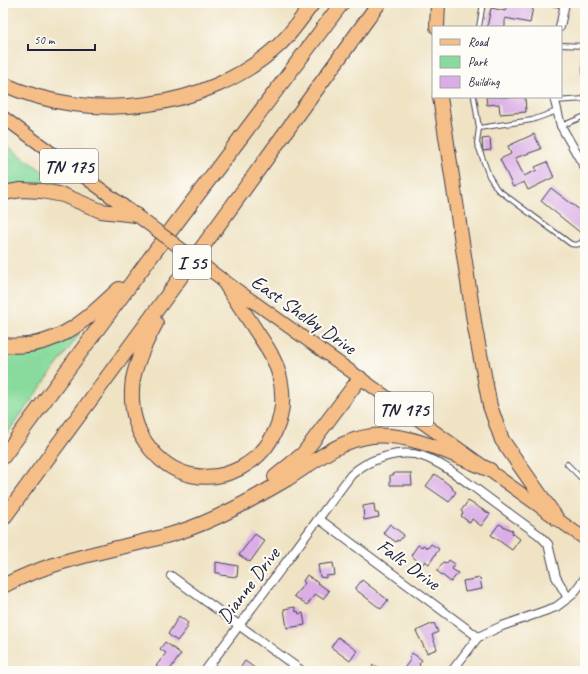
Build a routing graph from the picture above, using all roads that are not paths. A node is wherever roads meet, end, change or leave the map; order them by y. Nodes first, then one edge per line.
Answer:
1 (313, 3) edge
2 (342, 3) edge
3 (379, 3) edge
4 (438, 3) edge
5 (483, 3) edge
6 (552, 3) edge
7 (565, 5) edge
8 (437, 26) edge
9 (479, 26) edge
10 (560, 26) edge
11 (562, 45) edge
12 (585, 46) edge
13 (3, 84) edge
14 (440, 98) edge
15 (474, 98) edge
16 (554, 99) edge
17 (585, 99) edge
18 (557, 111) junction
19 (585, 116) edge
20 (3, 117) edge
21 (561, 126) junction
22 (479, 128) junction
23 (585, 168) edge
24 (3, 193) edge
25 (136, 215) junction
26 (585, 237) edge
27 (150, 258) junction
28 (223, 280) junction
29 (172, 289) junction
30 (3, 344) edge
31 (360, 378) junction
32 (3, 458) edge
33 (567, 464) dead end
34 (490, 470) junction
35 (585, 473) edge
36 (581, 478) junction
37 (585, 482) edge
38 (237, 507) junction
39 (319, 519) junction
40 (557, 519) junction
41 (3, 520) edge
42 (585, 539) edge
43 (171, 576) dead end
44 (585, 578) edge
45 (3, 586) edge
46 (568, 598) junction
47 (239, 625) junction
48 (478, 637) junction
49 (204, 671) edge
50 (302, 671) edge
51 (452, 671) edge

1 - 13 highway
2 - 27 highway, I 55
3 - 29 highway, I 55
4 - 8 highway
5 - 9 lane
6 - 7 lane
7 - 10 street
11 - 12 lane
14 - 40 highway
15 - 22 lane
16 - 17 lane
16 - 18 street
18 - 21 street
18 - 22 lane
19 - 21 lane
20 - 25 main road, East Shelby Drive / TN 175
21 - 23 street
22 - 26 lane
24 - 25 highway
25 - 28 main road, East Shelby Drive / TN 175, bridge
27 - 30 highway
27 - 32 highway, I 55
28 - 29 highway
28 - 31 main road, East Shelby Drive / TN 175
29 - 41 highway, I 55
31 - 34 main road, East Shelby Drive / TN 175
31 - 38 highway
33 - 36 lane
34 - 38 highway
34 - 40 main road, East Shelby Drive / TN 175
35 - 36 lane
36 - 37 lane
38 - 45 highway
39 - 46 street, Dianne Drive
39 - 47 street, Dianne Drive
39 - 48 street, Falls Drive
40 - 42 main road, East Shelby Drive / TN 175
43 - 47 street
44 - 46 street
46 - 48 street
47 - 49 street, Dianne Drive
47 - 50 street
48 - 51 street

